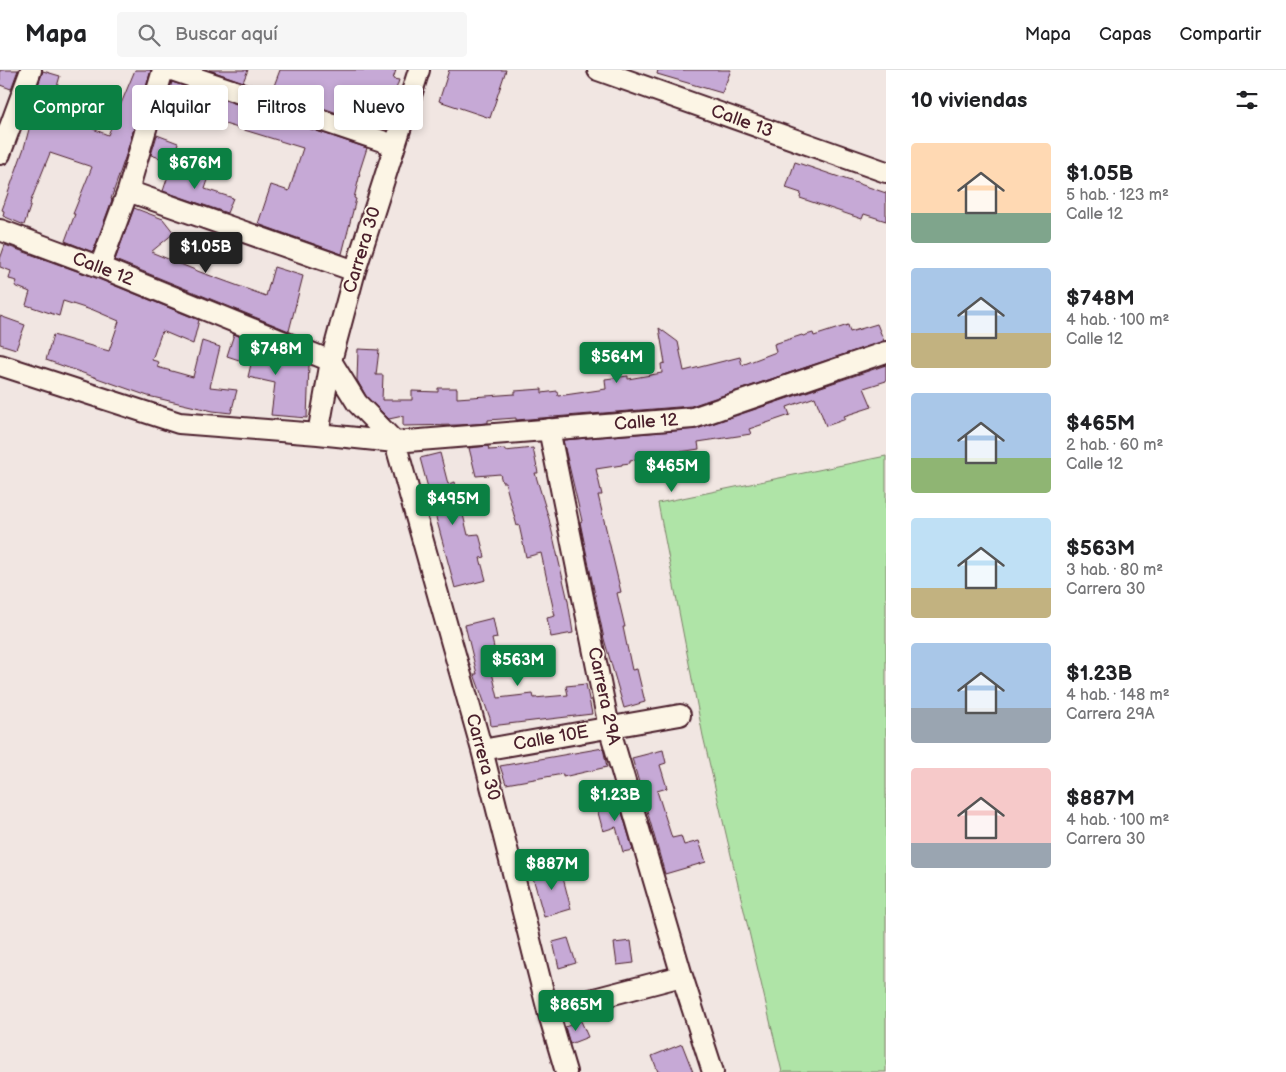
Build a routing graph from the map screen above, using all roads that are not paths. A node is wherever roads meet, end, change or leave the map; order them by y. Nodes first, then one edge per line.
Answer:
1 (30, 70) edge
2 (163, 70) edge
3 (172, 70) edge
4 (419, 70) edge
5 (598, 70) edge
6 (394, 145) junction
7 (0, 154) edge
8 (886, 172) edge
9 (128, 191) junction
10 (0, 230) edge
11 (100, 267) junction
12 (355, 271) junction
13 (886, 352) edge
14 (331, 361) junction
15 (0, 365) edge
16 (549, 429) junction
17 (318, 434) junction
18 (395, 442) junction
19 (680, 715) dead end
20 (609, 727) junction
21 (482, 750) junction
22 (682, 976) junction
23 (548, 1011) junction
24 (566, 1072) edge
25 (713, 1072) edge

1 - 7 street
2 - 9 street
3 - 6 street
4 - 6 street, Carrera 30
5 - 8 street, Calle 13
6 - 12 street, Carrera 30
9 - 11 street
9 - 12 street
10 - 11 street, Calle 12
11 - 14 street, Calle 12
12 - 14 street, Carrera 30
13 - 16 street, Calle 12
14 - 17 street, Carrera 30
14 - 18 street
15 - 17 street, Calle 12
16 - 18 street, Calle 12
16 - 20 street, Carrera 29A
17 - 18 street, Calle 12
18 - 21 street, Carrera 30
19 - 20 street, Calle 10E
20 - 21 street, Calle 10E
20 - 22 street, Carrera 29A
21 - 23 street, Carrera 30
22 - 23 street
22 - 25 street, Carrera 29A
23 - 24 street, Carrera 30

